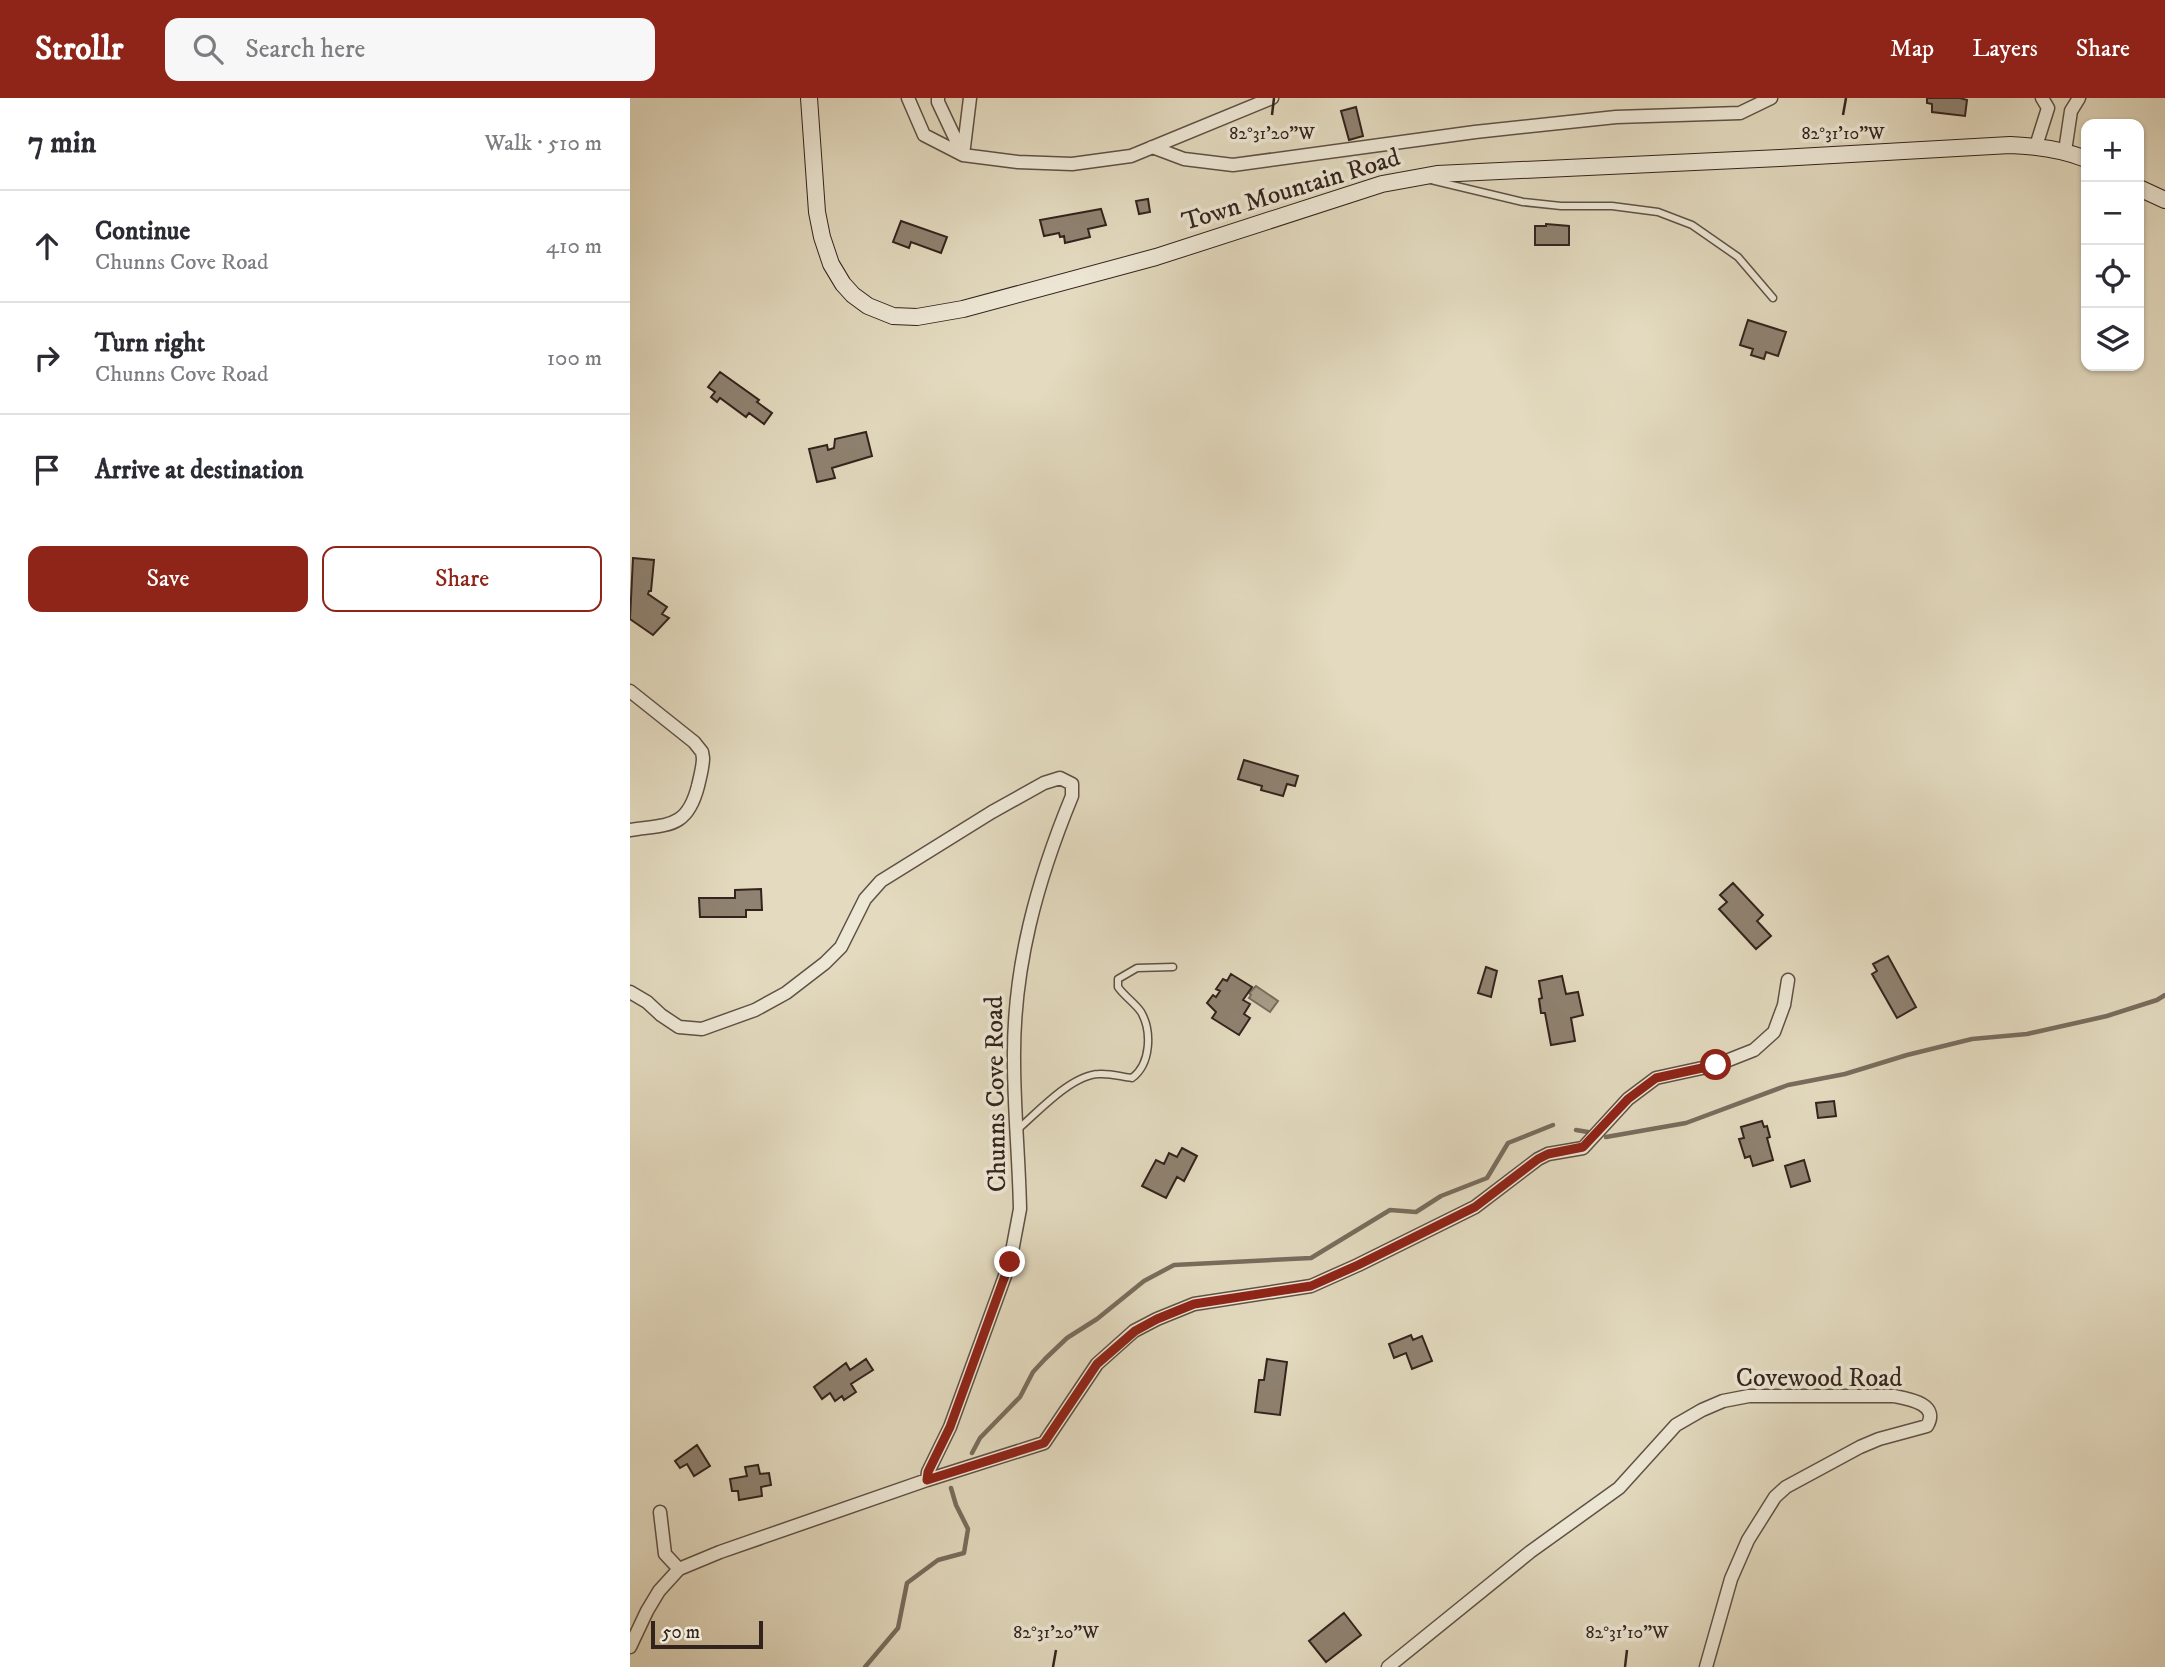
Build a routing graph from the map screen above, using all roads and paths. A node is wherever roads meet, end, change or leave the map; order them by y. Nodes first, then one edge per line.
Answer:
1 (809, 98) edge
2 (908, 98) edge
3 (938, 98) edge
4 (970, 98) edge
5 (1272, 98) edge
6 (1771, 98) edge
7 (2042, 98) edge
8 (2079, 98) edge
9 (2036, 146) junction
10 (1152, 147) junction
11 (2065, 151) junction
12 (963, 155) junction
13 (2081, 157) edge
14 (1419, 177) junction
15 (2144, 190) edge
16 (2165, 200) edge
17 (1773, 298) dead end
18 (630, 691) edge
19 (630, 830) edge
20 (1173, 967) dead end
21 (1788, 980) dead end
22 (630, 992) edge
23 (1017, 1130) junction
24 (927, 1480) junction
25 (660, 1512) dead end
26 (679, 1569) junction
27 (630, 1647) edge
28 (1388, 1667) edge
29 (1706, 1667) edge

1 - 14 main road, Town Mountain Road
2 - 12 street
3 - 12 street
4 - 12 street
5 - 10 street
6 - 10 street
7 - 9 street
8 - 11 street
9 - 11 main road, Town Mountain Road
9 - 14 main road, Town Mountain Road
10 - 12 street
11 - 13 main road, Town Mountain Road
14 - 17 lane
15 - 16 main road
18 - 19 street
20 - 23 lane
21 - 24 street
22 - 23 street, Chunns Cove Road
23 - 24 street, Chunns Cove Road
24 - 26 street
25 - 26 street
26 - 27 street
28 - 29 street, Covewood Road

